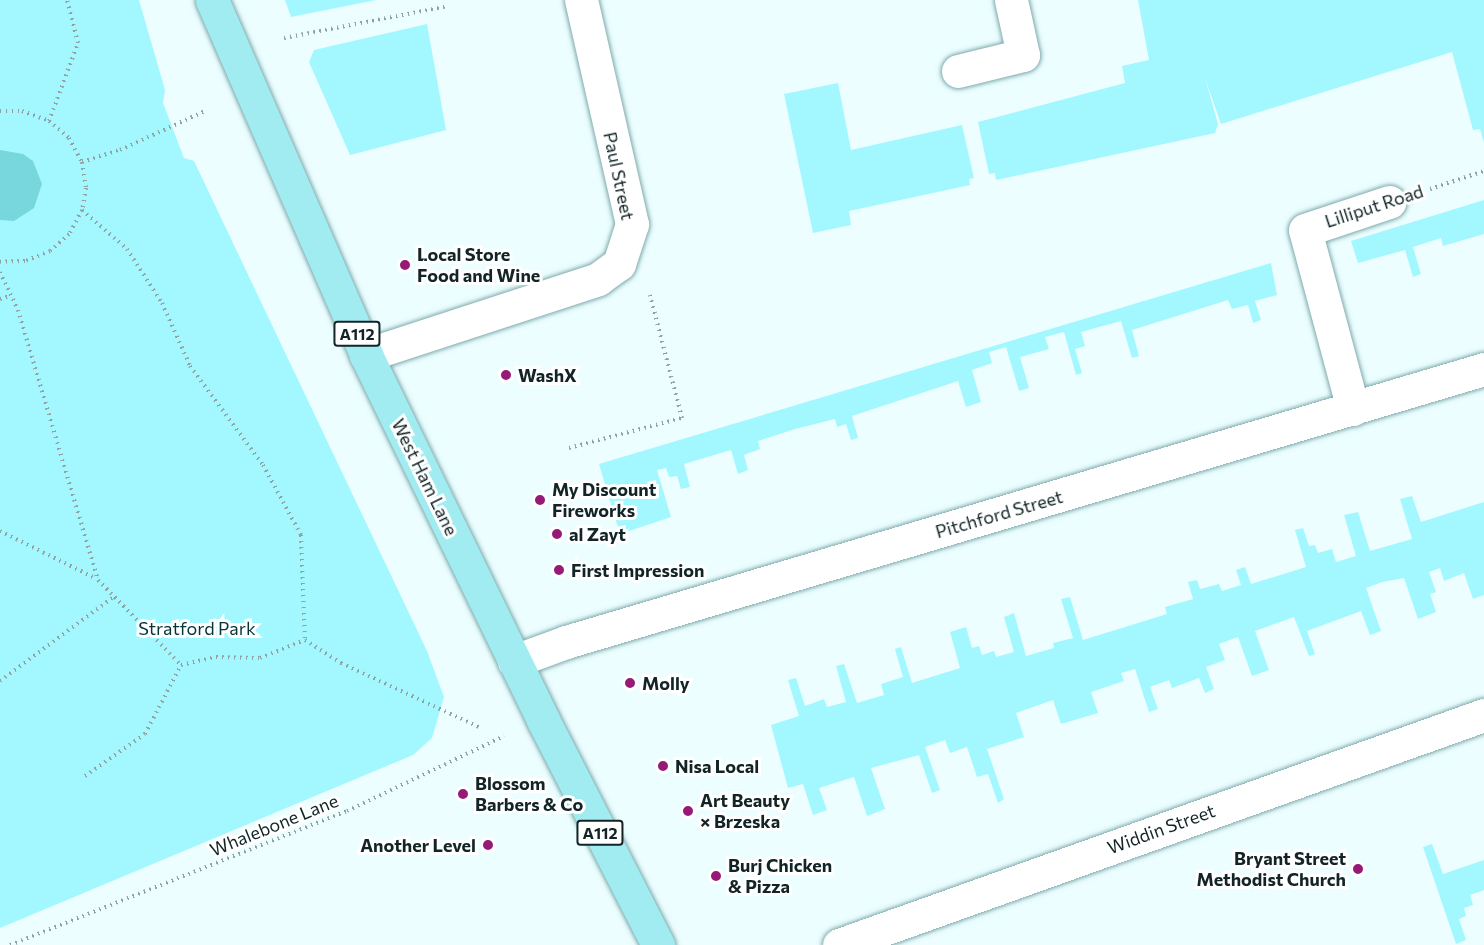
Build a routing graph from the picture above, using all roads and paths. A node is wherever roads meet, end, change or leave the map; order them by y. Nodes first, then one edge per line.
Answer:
1 (67, 0) edge
2 (212, 0) edge
3 (581, 0) edge
4 (1011, 0) edge
5 (448, 6) dead end
6 (284, 38) dead end
7 (958, 71) dead end
8 (0, 111) edge
9 (205, 111) dead end
10 (49, 121) junction
11 (81, 162) junction
12 (1484, 171) edge
13 (1389, 202) joint
14 (82, 210) junction
15 (0, 262) edge
16 (0, 272) edge
17 (648, 288) dead end
18 (9, 296) junction
19 (0, 299) edge
20 (366, 355) junction
21 (1484, 369) edge
22 (1353, 409) junction
23 (569, 448) dead end
24 (0, 531) edge
25 (98, 580) junction
26 (115, 596) junction
27 (305, 640) junction
28 (514, 661) junction
29 (181, 665) junction
30 (0, 681) edge
31 (1484, 715) edge
32 (543, 720) junction
33 (479, 727) dead end
34 (85, 776) dead end
35 (529, 783) dead end
36 (519, 788) dead end
37 (10, 945) edge
38 (658, 945) edge
39 (839, 945) edge

1 - 10 path
2 - 20 main road, West Ham Lane / A112
3 - 20 street, Paul Street
4 - 7 street
5 - 6 path
8 - 10 path
9 - 11 path
10 - 11 path
11 - 14 path
12 - 13 path, Lilliput Road
13 - 22 street, Lilliput Road
14 - 15 path
14 - 27 path
16 - 18 path
17 - 23 path
18 - 19 path
18 - 25 path
20 - 28 main road, West Ham Lane / A112
21 - 22 street, Pitchford Street
22 - 28 street, Pitchford Street
24 - 25 path
25 - 26 path
26 - 29 path
26 - 30 path
27 - 29 path
27 - 33 path
28 - 32 main road, West Ham Lane / A112
29 - 34 path
31 - 39 street, Widdin Street
32 - 37 path, Whalebone Lane
32 - 38 main road, West Ham Lane / A112
35 - 36 path

